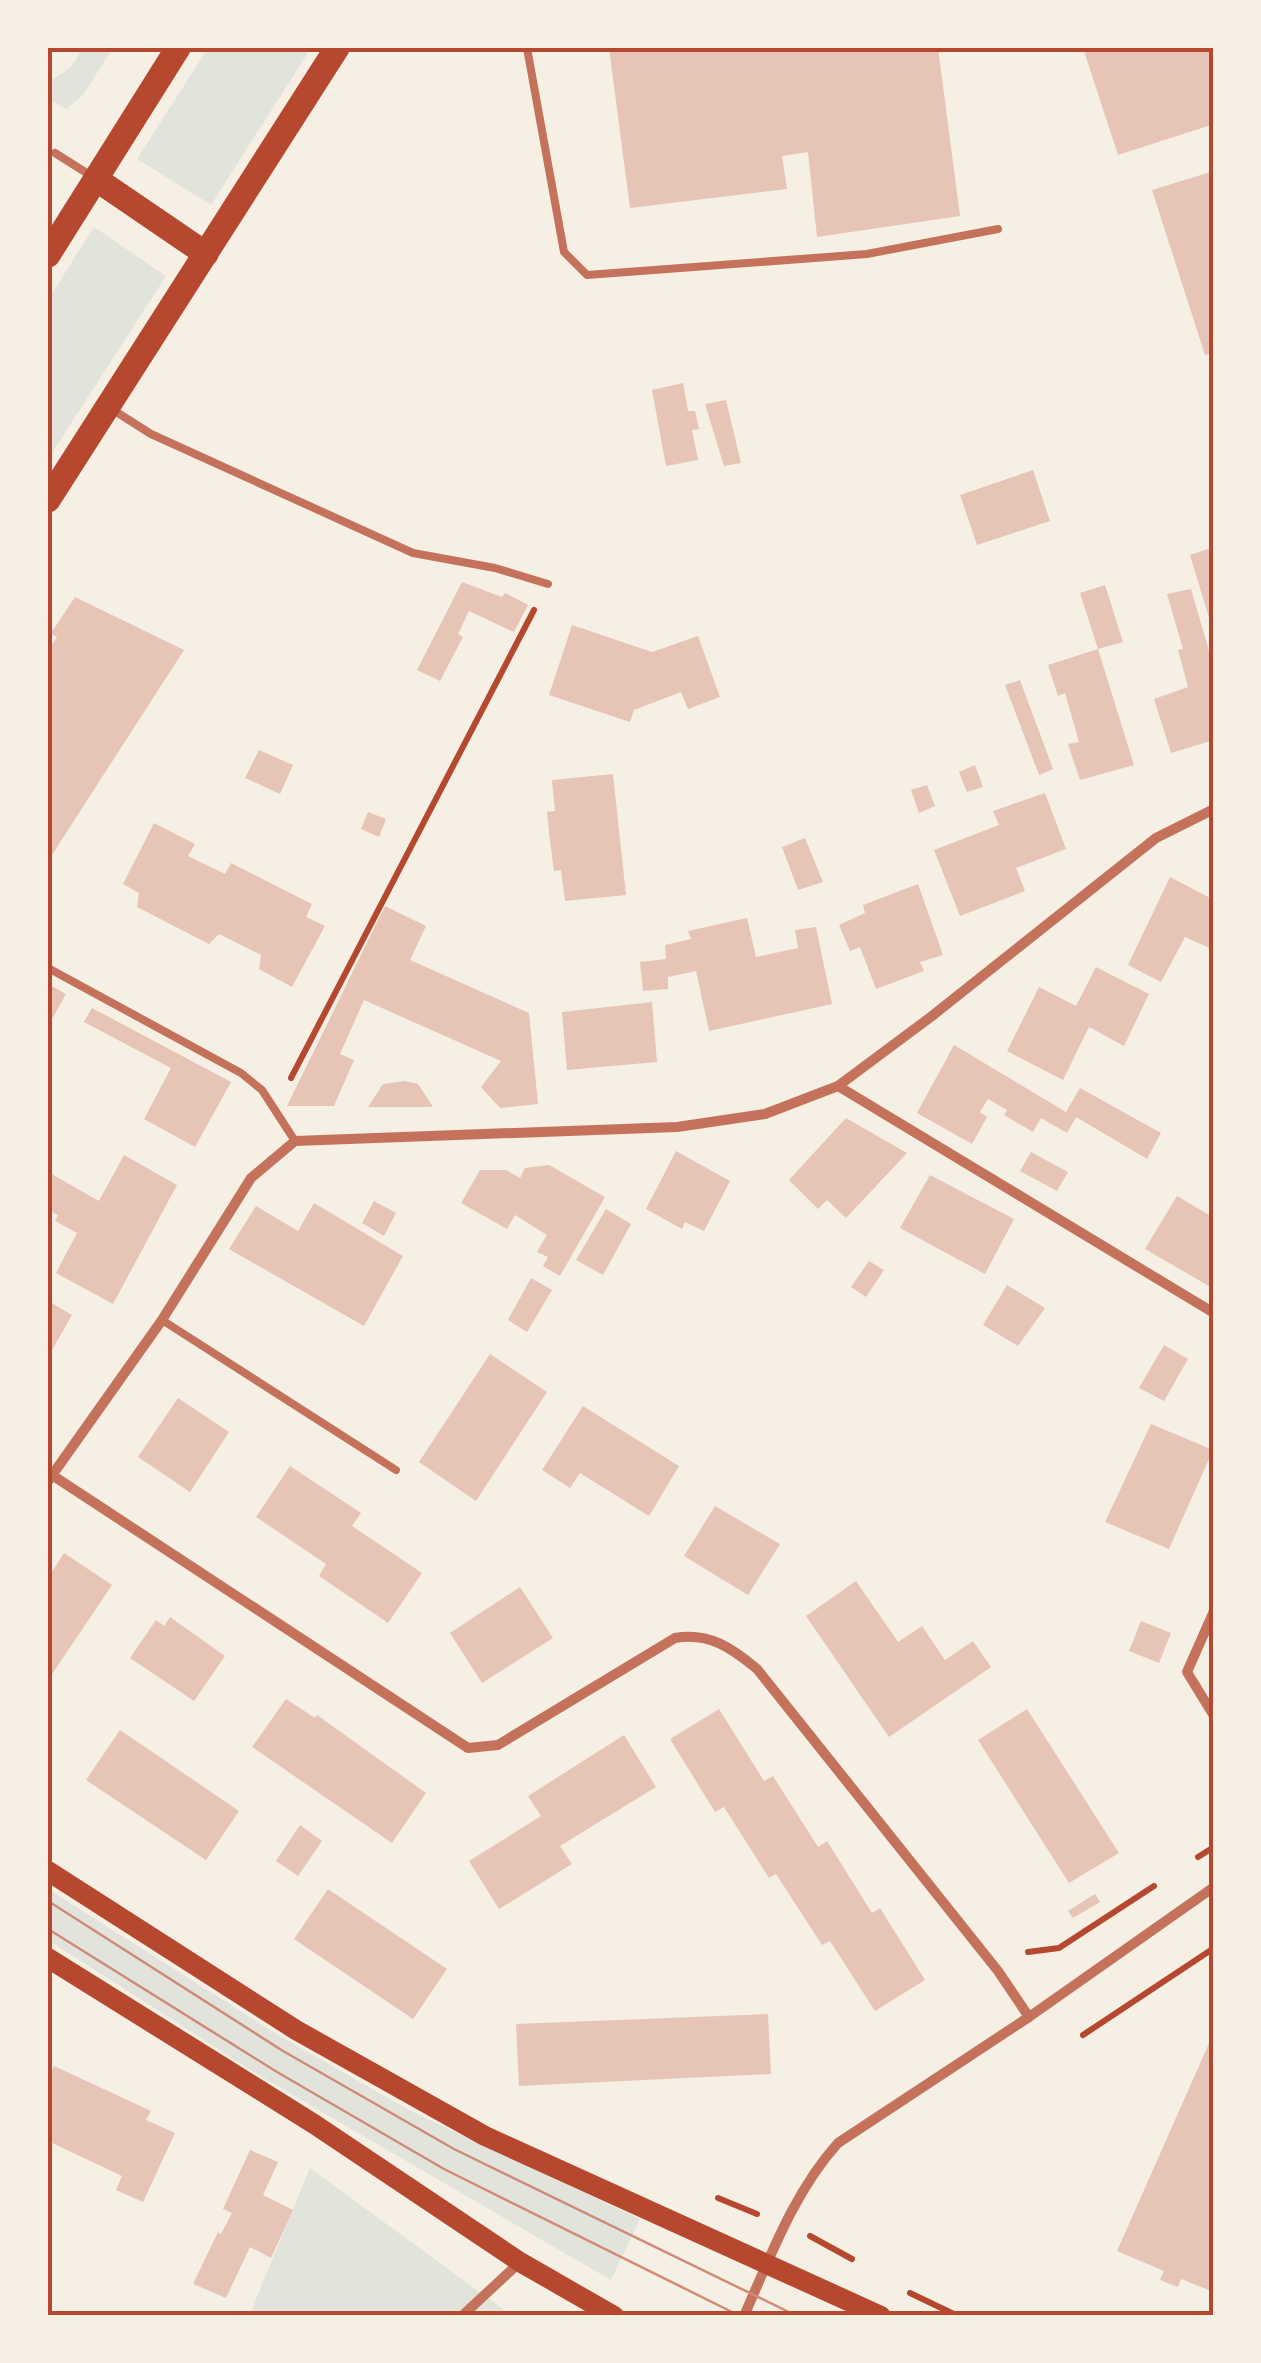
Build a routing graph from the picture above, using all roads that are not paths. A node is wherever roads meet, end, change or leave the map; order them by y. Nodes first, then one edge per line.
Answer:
1 (178, 48) edge
2 (337, 48) edge
3 (527, 48) edge
4 (55, 153) dead end
5 (96, 178) junction
6 (998, 229) dead end
7 (206, 254) junction
8 (48, 255) edge
9 (108, 406) junction
10 (48, 500) edge
11 (548, 584) road end
12 (1214, 809) edge
13 (48, 968) edge
14 (838, 1086) junction
15 (295, 1141) junction
16 (1214, 1313) edge
17 (162, 1320) junction
18 (396, 1470) dead end
19 (50, 1478) edge
20 (1214, 1611) edge
21 (1214, 1716) edge
22 (48, 1871) edge
23 (1214, 1887) edge
24 (48, 1958) edge
25 (1029, 2017) junction
26 (520, 2262) junction
27 (766, 2264) junction
28 (462, 2316) edge
29 (614, 2316) edge
30 (744, 2316) edge
31 (881, 2316) edge

1 - 5 main road
2 - 7 main road
3 - 6 lane
4 - 5 lane
5 - 7 main road
5 - 8 main road
7 - 9 main road
9 - 10 main road
9 - 11 lane
12 - 14 street
13 - 15 lane
14 - 15 street
14 - 16 street
15 - 17 street
17 - 18 lane
17 - 19 street
19 - 25 street
20 - 21 street
22 - 27 main road
23 - 25 street
24 - 26 main road
25 - 27 street
26 - 28 street
26 - 29 main road
27 - 30 street
27 - 31 main road

